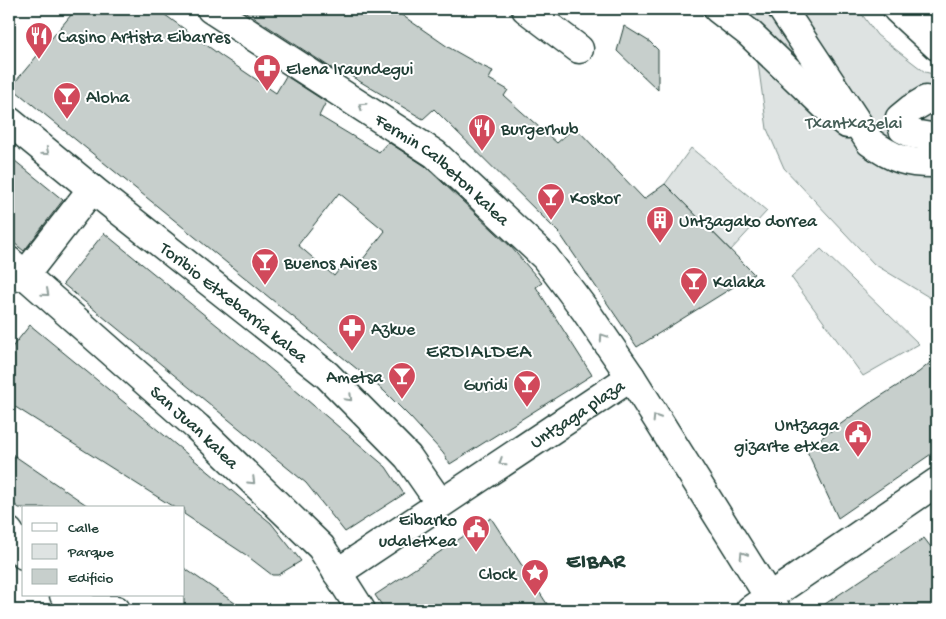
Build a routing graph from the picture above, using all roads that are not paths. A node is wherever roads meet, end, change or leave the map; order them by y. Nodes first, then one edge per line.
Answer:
1 (211, 9) edge
2 (526, 9) edge
3 (718, 9) edge
4 (782, 9) edge
5 (899, 10) edge
6 (937, 14) edge
7 (937, 46) edge
8 (579, 49) dead end
9 (926, 100) dead end
10 (9, 121) edge
11 (937, 138) edge
12 (870, 142) junction
13 (937, 163) edge
14 (92, 189) junction
15 (14, 271) edge
16 (631, 378) junction
17 (937, 482) edge
18 (440, 503) junction
19 (9, 532) edge
20 (22, 552) edge
21 (337, 573) junction
22 (51, 596) edge
23 (66, 596) edge
24 (765, 606) edge
25 (60, 610) edge
26 (116, 610) edge
27 (361, 610) edge

16 -> 1 street, Fermin Calbeton kalea
2 - 8 street
3 - 12 street
4 - 12 street
5 - 6 street
5 - 7 street
9 - 11 street
10 -> 14 street, Toribio Etxebarria kalea
12 - 13 street
14 - 15 street
14 -> 18 street, Toribio Etxebarria kalea
15 -> 21 street, San Juan kalea
16 -> 18 street, Untzaga plaza
24 -> 16 street, Untzaga plaza
17 - 24 street
18 - 21 street, Untzaga plaza
19 - 20 street
21 - 27 street, San Juan kalea
22 - 25 street
23 - 26 street

